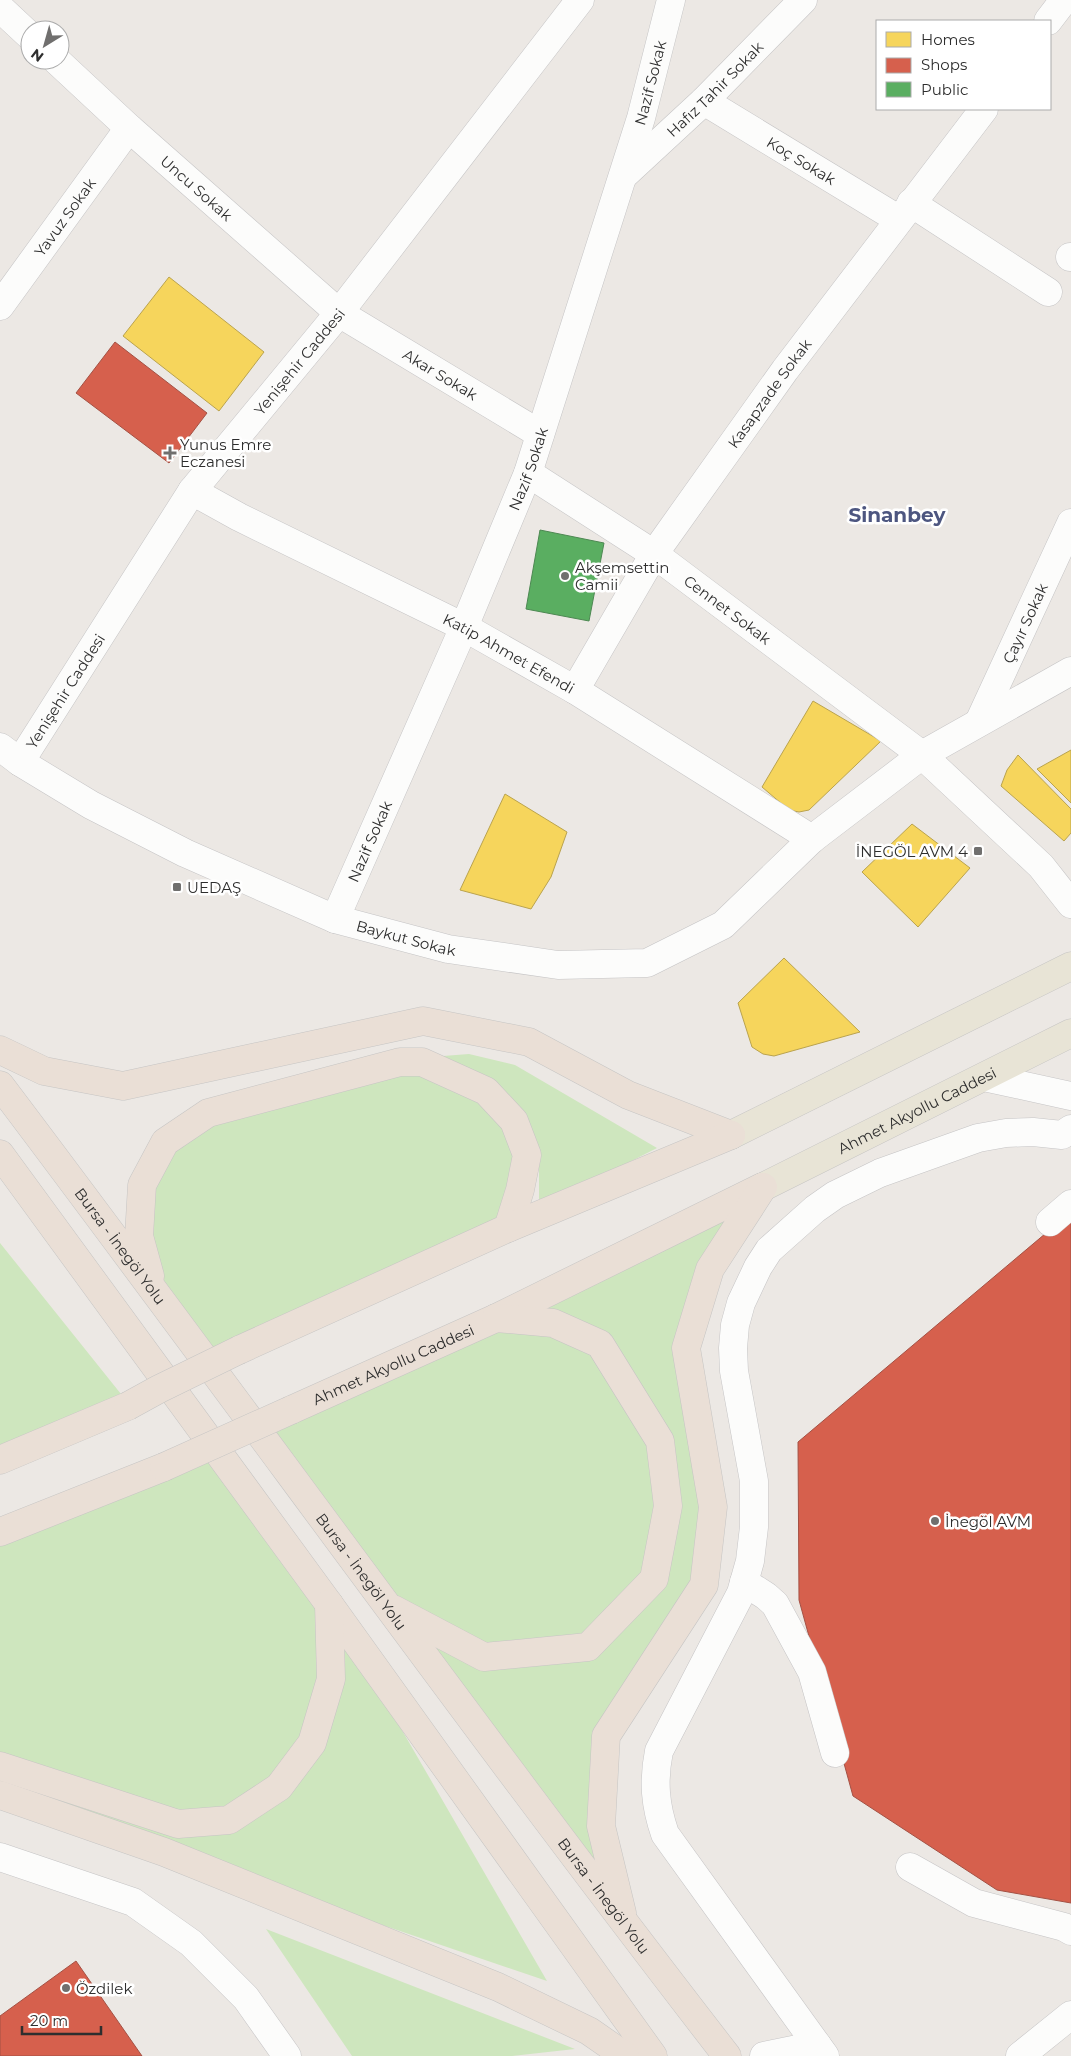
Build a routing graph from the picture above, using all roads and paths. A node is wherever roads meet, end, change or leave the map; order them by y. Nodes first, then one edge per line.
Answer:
1 (580, 0) edge
2 (671, 0) edge
3 (803, 0) edge
4 (1064, 0) edge
5 (0, 8) edge
6 (1049, 20) edge
7 (20, 27) edge
8 (67, 70) edge
9 (704, 101) junction
10 (983, 110) edge
11 (129, 128) junction
12 (622, 176) junction
13 (904, 211) junction
14 (1048, 292) dead end
15 (0, 306) edge
16 (340, 313) junction
17 (540, 434) junction
18 (528, 473) junction
19 (192, 491) junction
20 (1071, 523) edge
21 (654, 554) junction
22 (464, 627) junction
23 (1071, 671) edge
24 (575, 690) junction
25 (979, 722) junction
26 (10, 754) edge
27 (922, 755) junction
28 (812, 839) junction
29 (1071, 904) edge
30 (335, 919) junction
31 (1070, 965) edge
32 (1071, 1033) edge
33 (0, 1050) edge
34 (984, 1077) junction
35 (0, 1085) edge
36 (1071, 1096) edge
37 (1070, 1132) edge
38 (731, 1135) junction
39 (0, 1154) edge
40 (763, 1187) junction
41 (1071, 1204) edge
42 (1050, 1222) dead end
43 (508, 1228) junction
44 (154, 1289) junction
45 (496, 1318) junction
46 (0, 1460) edge
47 (0, 1532) edge
48 (744, 1582) junction
49 (329, 1604) junction
50 (387, 1606) junction
51 (835, 1752) dead end
52 (0, 1766) edge
53 (0, 1796) edge
54 (0, 1857) edge
55 (910, 1867) dead end
56 (625, 1924) junction
57 (1071, 1931) edge
58 (1071, 2015) edge
59 (589, 2032) junction
60 (821, 2051) edge
61 (287, 2056) edge
62 (602, 2056) edge
63 (625, 2056) edge
64 (652, 2056) edge
65 (727, 2056) edge
66 (764, 2056) edge
67 (1020, 2056) edge

1 - 16 street, Yenişehir Caddesi
2 - 12 street, Nazif Sokak
3 - 9 street, Hafız Tahir Sokak
4 - 6 street
5 - 7 street
8 - 11 street, Uncu Sokak
9 - 12 street, Hafız Tahir Sokak
9 - 13 street, Koç Sokak
10 - 13 street, Kasapzade Sokak
11 - 15 street, Yavuz Sokak
11 - 16 street, Uncu Sokak
12 - 17 street, Nazif Sokak
13 - 14 street, Koç Sokak
13 - 21 street, Kasapzade Sokak
16 - 17 street, Akar Sokak
16 - 19 street, Yenişehir Caddesi
17 - 18 street, Nazif Sokak
18 - 21 street, Cennet Sokak
18 - 22 street, Nazif Sokak
19 - 22 street, Katip Ahmet Efendi
19 - 26 street, Yenişehir Caddesi
20 - 25 street, Çayır Sokak
21 - 24 street, Kasapzade Sokak
21 - 27 street, Cennet Sokak
22 - 24 street, Katip Ahmet Efendi
22 - 30 street, Nazif Sokak
23 - 25 street, Baykut Sokak
24 - 28 street, Katip Ahmet Efendi
25 - 27 street, Baykut Sokak
26 - 30 street, Baykut Sokak
27 - 28 street, Baykut Sokak
27 - 29 street, Cennet Sokak
28 - 30 street, Baykut Sokak
31 - 38 main road
32 - 34 main road, Ahmet Akyollu Caddesi
33 - 38 highway
34 - 36 street
34 - 40 main road, Ahmet Akyollu Caddesi
35 - 44 highway, Bursa - İnegöl Yolu
37 - 48 street
38 - 43 highway
39 - 49 highway
40 - 45 highway, Ahmet Akyollu Caddesi
40 - 56 highway
41 - 42 street
43 - 44 highway
43 - 46 highway, bridge
44 - 50 highway, Bursa - İnegöl Yolu
45 - 47 highway, Ahmet Akyollu Caddesi, bridge
45 - 50 highway
48 - 51 street
48 - 60 street
49 - 52 highway
49 - 64 highway
50 - 56 highway, Bursa - İnegöl Yolu
53 - 59 highway
54 - 61 street
55 - 57 street
56 - 65 highway, Bursa - İnegöl Yolu
58 - 67 street
59 - 62 street
59 - 63 highway
60 - 66 street

